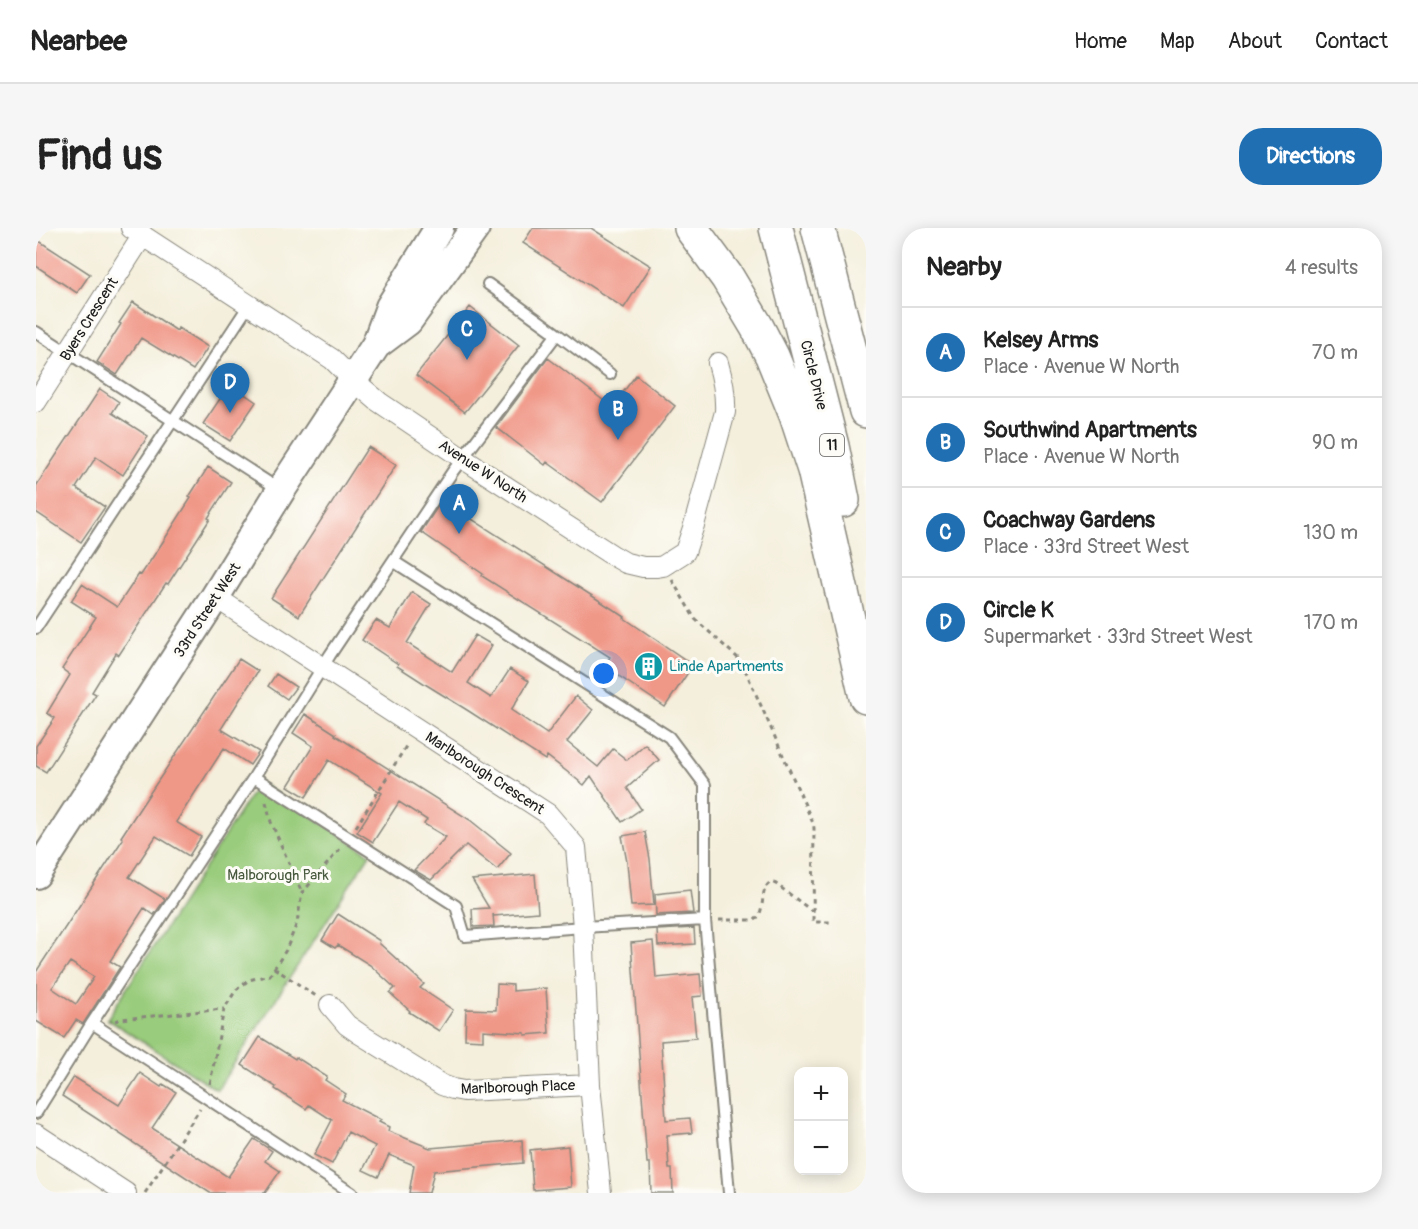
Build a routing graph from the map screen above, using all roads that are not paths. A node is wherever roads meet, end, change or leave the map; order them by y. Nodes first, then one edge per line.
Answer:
1 (439, 228) edge
2 (475, 228) edge
3 (691, 228) edge
4 (776, 228) edge
5 (818, 228) edge
6 (137, 232) edge
7 (488, 284) dead end
8 (249, 305) junction
9 (36, 332) edge
10 (556, 334) junction
11 (376, 345) junction
12 (68, 353) junction
13 (718, 363) dead end
14 (610, 374) dead end
15 (353, 380) junction
16 (36, 402) edge
17 (866, 411) edge
18 (173, 421) junction
19 (462, 458) junction
20 (281, 490) junction
21 (393, 561) junction
22 (215, 597) junction
23 (36, 628) edge
24 (866, 666) edge
25 (323, 668) junction
26 (866, 697) edge
27 (258, 779) junction
28 (36, 874) edge
29 (705, 920) junction
30 (583, 927) junction
31 (330, 1005) dead end
32 (95, 1025) junction
33 (590, 1085) junction
34 (36, 1113) edge
35 (36, 1134) edge
36 (126, 1193) edge
37 (352, 1193) edge
38 (601, 1193) edge
39 (729, 1193) edge

1 - 11 main road, 33rd Street West
2 - 11 main road, 33rd Street West
3 - 26 highway
4 - 24 highway, Circle Drive / 11
5 - 17 highway
6 - 8 street, Avenue W North
6 - 12 street, Byers Crescent
7 - 10 lane
8 - 15 street, Avenue W North
8 - 18 lane
9 - 12 lane
10 - 14 lane
10 - 19 lane
11 - 15 main road, 33rd Street West
12 - 16 street, Byers Crescent
12 - 18 lane
13 - 19 street, Avenue W North
15 - 19 street, Avenue W North
15 - 20 main road, 33rd Street West
18 - 20 lane
18 - 23 lane
19 - 21 lane
20 - 22 main road, 33rd Street West
21 - 25 lane
21 - 29 lane
22 - 25 street, Marlborough Crescent
22 - 28 main road, 33rd Street West
25 - 27 lane
25 - 30 street, Marlborough Crescent
27 - 30 lane
27 - 32 lane
29 - 30 lane
29 - 39 lane
30 - 33 street, Marlborough Crescent
31 - 33 street, Marlborough Place
32 - 34 lane
32 - 37 lane
33 - 38 street, Marlborough Crescent
35 - 36 street

